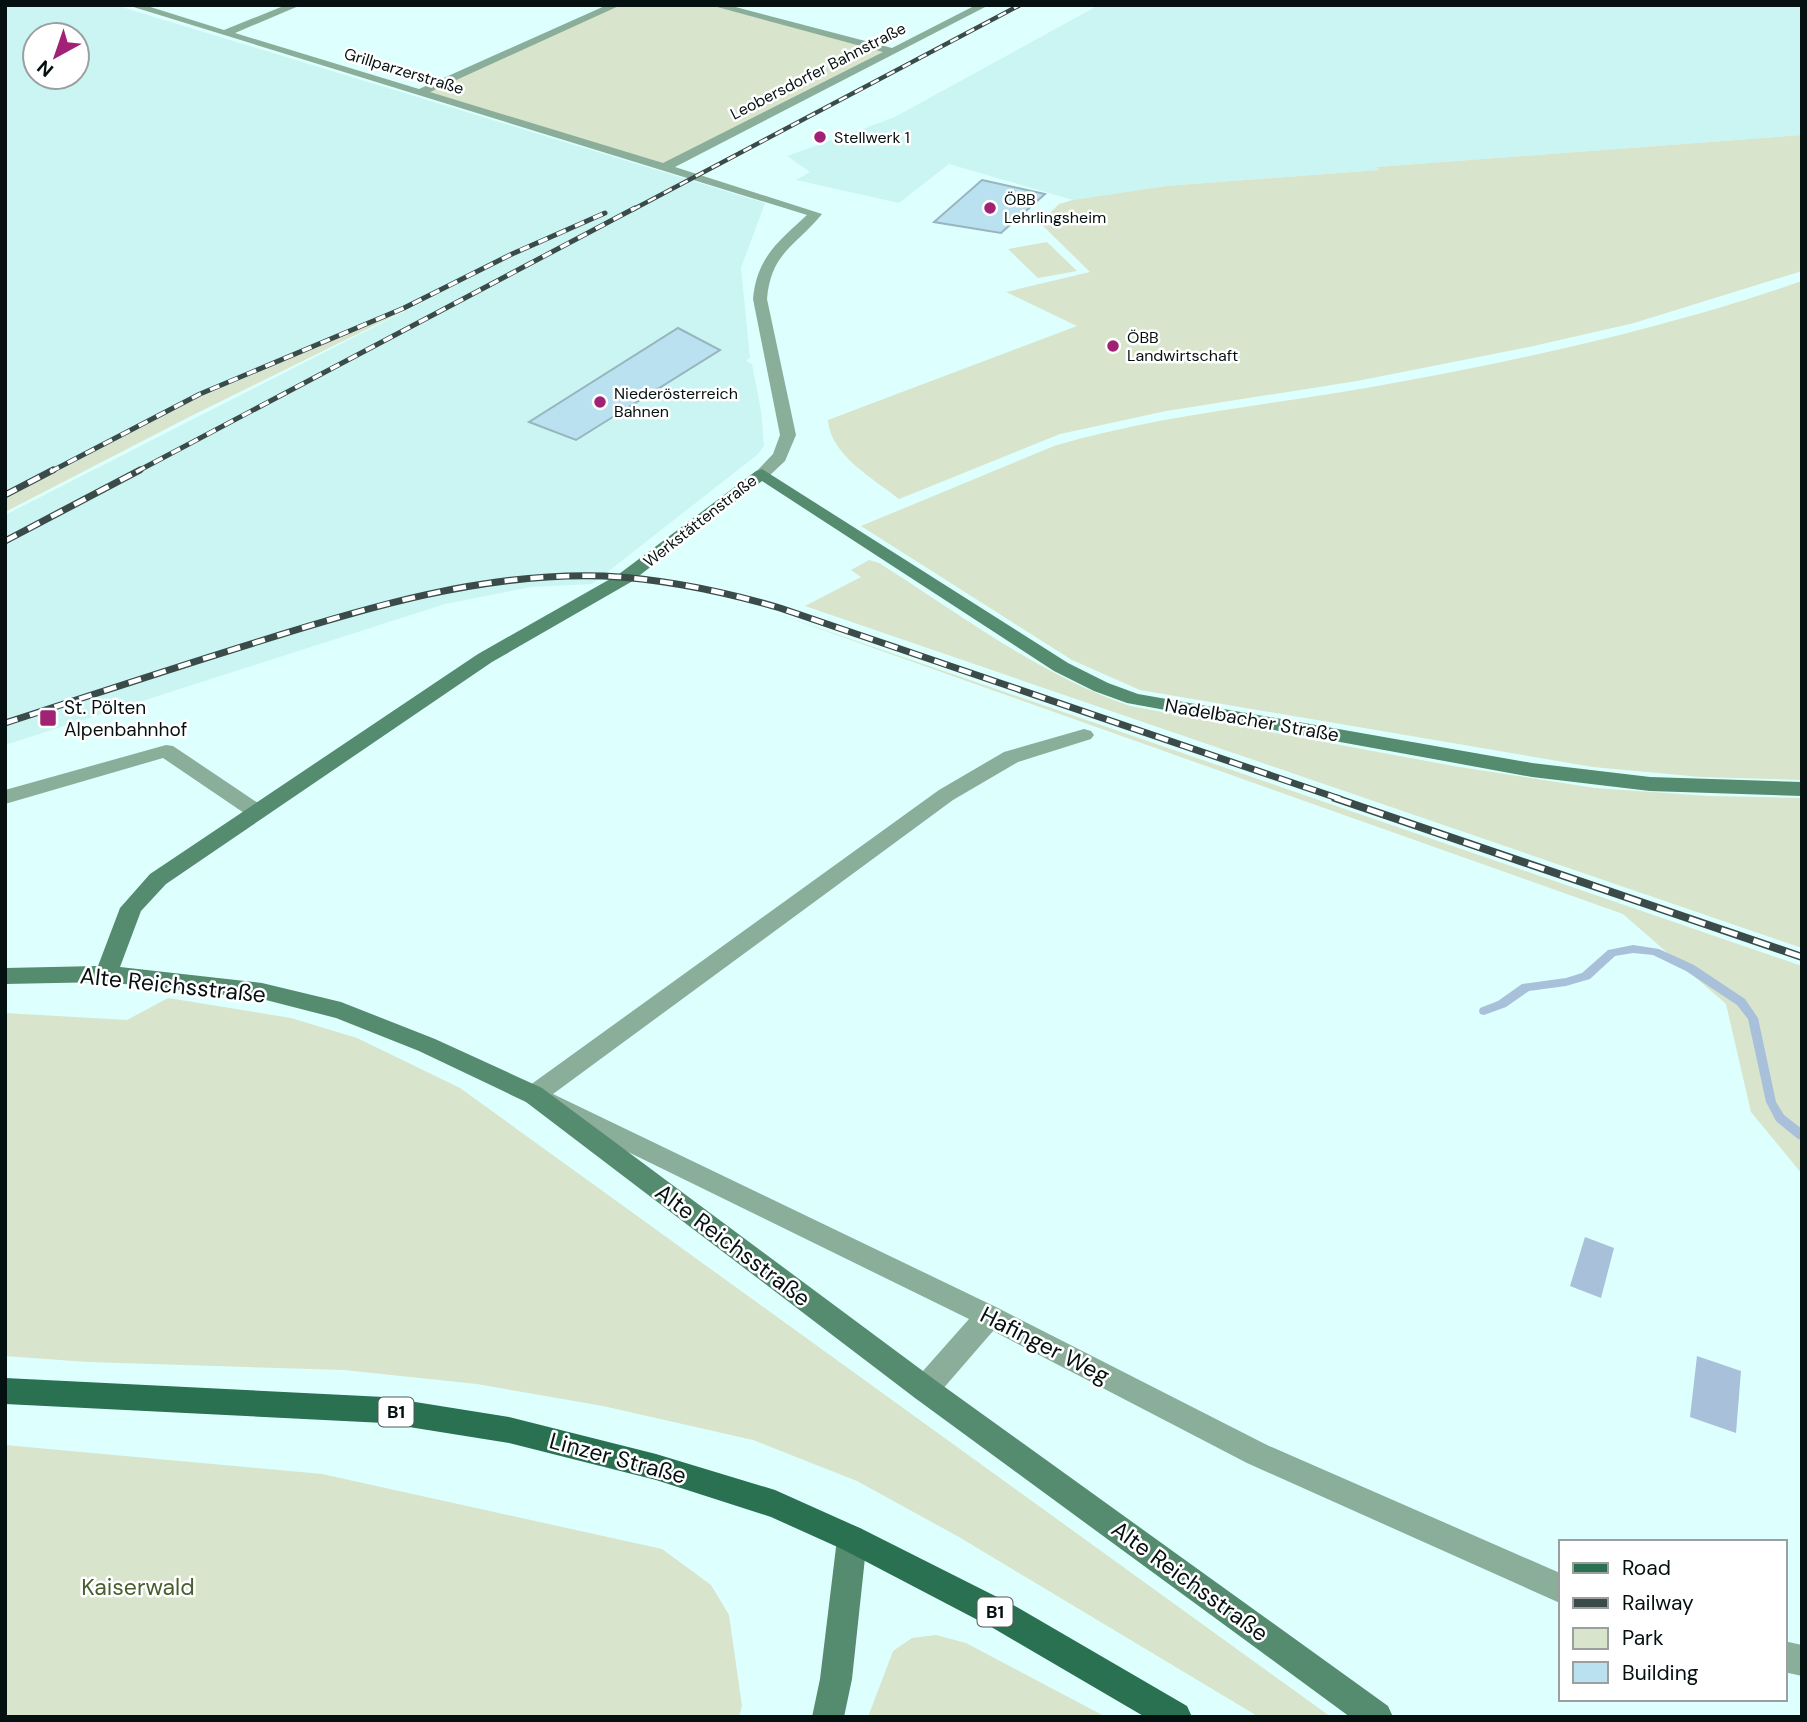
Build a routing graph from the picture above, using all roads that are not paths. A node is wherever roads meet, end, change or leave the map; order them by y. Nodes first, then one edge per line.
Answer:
1 (132, 5) edge
2 (296, 5) edge
3 (616, 5) edge
4 (715, 5) edge
5 (985, 5) edge
6 (225, 33) junction
7 (892, 51) junction
8 (421, 92) junction
9 (666, 167) junction
10 (762, 474) junction
11 (1084, 734) dead end
12 (1802, 789) edge
13 (5, 797) edge
14 (257, 811) junction
15 (106, 974) junction
16 (5, 976) edge
17 (534, 1095) junction
18 (989, 1316) junction
19 (925, 1389) junction
20 (5, 1391) edge
21 (852, 1539) junction
22 (1559, 1588) edge
23 (828, 1717) edge
24 (1176, 1717) edge
25 (1377, 1717) edge

1 - 6 street, Grillparzerstraße
2 - 6 street
3 - 8 street
4 - 7 street
5 - 7 street, Leobersdorfer Bahnstraße
6 - 8 street, Grillparzerstraße
7 - 9 street, Leobersdorfer Bahnstraße
8 - 9 street, Grillparzerstraße
9 - 10 street, Werkstättenstraße
10 - 12 street, Nadelbacher Straße
10 - 14 street, Werkstättenstraße
11 - 17 street
13 - 14 street
14 - 15 street, Werkstättenstraße
15 - 16 street, Alte Reichsstraße
15 - 17 street, Alte Reichsstraße
17 - 18 street, Hafinger Weg
17 - 19 street, Alte Reichsstraße
18 - 19 street
18 - 22 street, Hafinger Weg
19 - 25 street, Alte Reichsstraße
20 - 21 main road, Linzer Straße / B1
21 - 23 street
21 - 24 main road, Linzer Straße / B1

